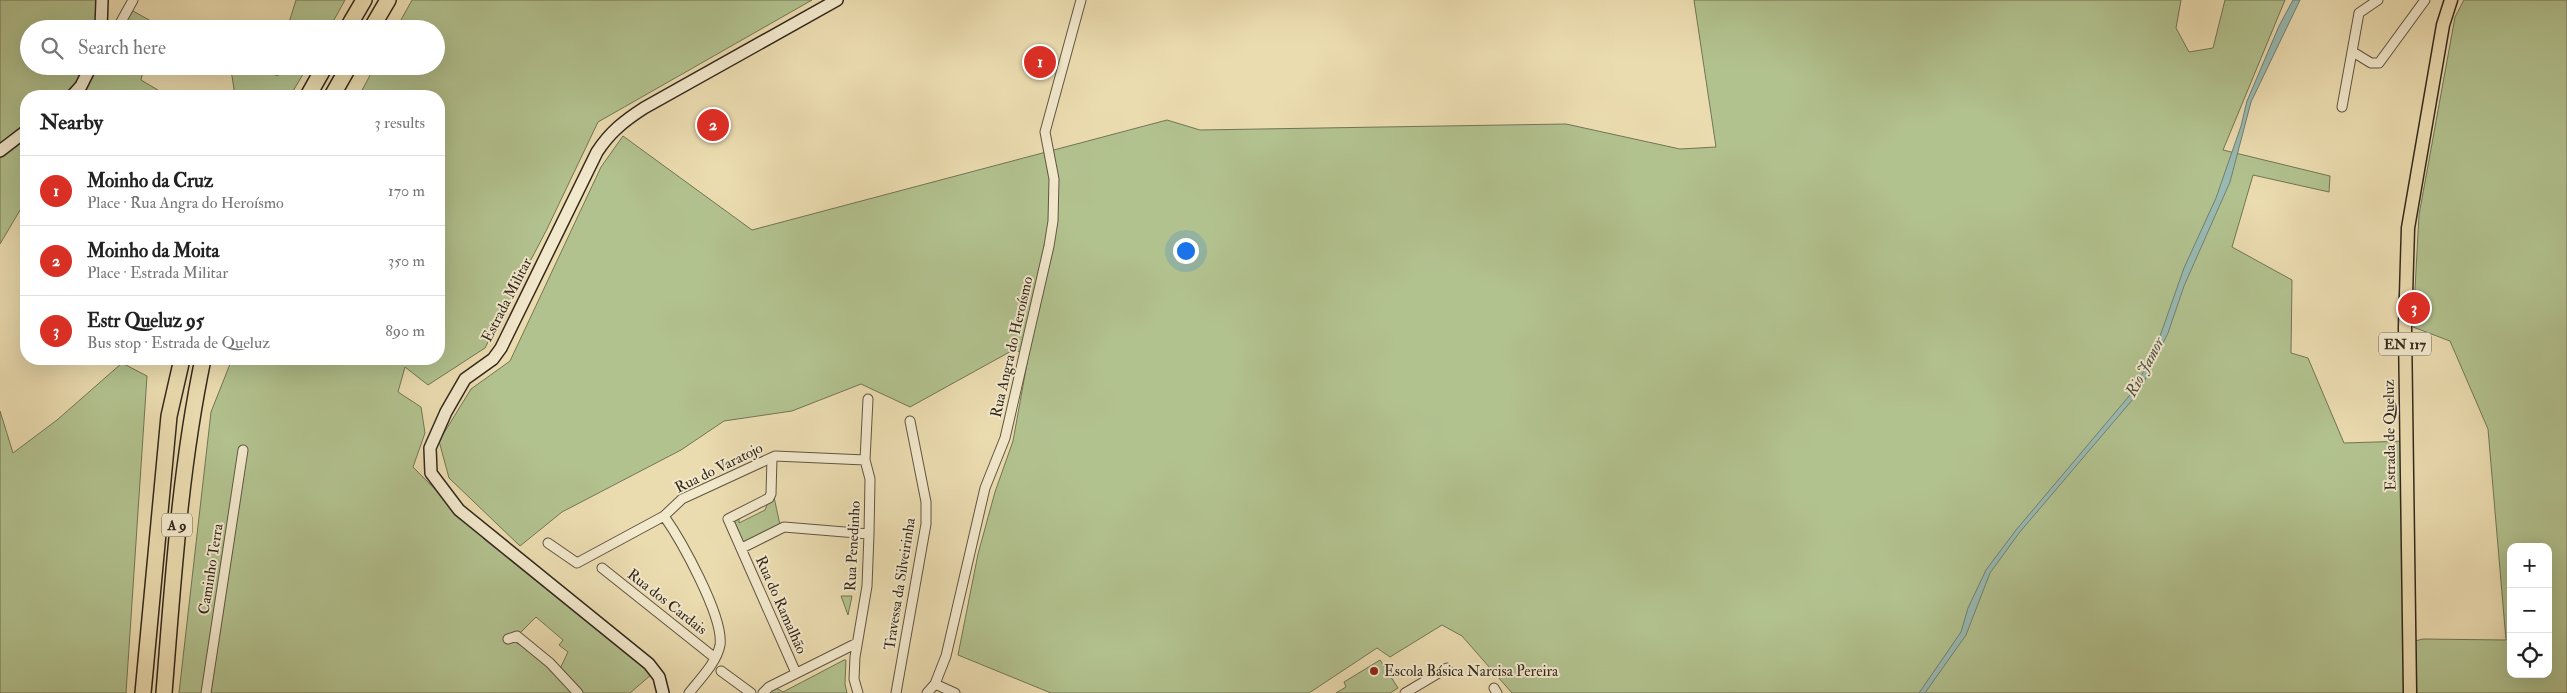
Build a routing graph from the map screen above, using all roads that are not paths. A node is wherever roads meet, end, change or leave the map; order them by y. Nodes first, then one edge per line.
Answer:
1 (102, 0) edge
2 (133, 0) edge
3 (364, 0) edge
4 (388, 0) edge
5 (837, 0) edge
6 (1080, 0) edge
7 (2378, 0) edge
8 (2425, 0) edge
9 (2452, 0) edge
10 (101, 20) edge
11 (122, 20) edge
12 (352, 20) edge
13 (376, 20) edge
14 (2352, 52) junction
15 (87, 75) edge
16 (320, 75) edge
17 (344, 75) edge
18 (77, 90) edge
19 (311, 90) edge
20 (335, 90) edge
21 (2342, 107) dead end
22 (20, 136) edge
23 (0, 151) edge
24 (181, 365) edge
25 (202, 365) edge
26 (868, 399) dead end
27 (910, 421) dead end
28 (243, 450) dead end
29 (772, 458) junction
30 (865, 460) junction
31 (664, 516) junction
32 (869, 534) junction
33 (548, 543) dead end
34 (742, 548) junction
35 (602, 568) dead end
36 (508, 639) dead end
37 (857, 643) junction
38 (716, 658) junction
39 (1447, 668) dead end
40 (721, 671) dead end
41 (796, 673) junction
42 (935, 684) junction
43 (143, 693) edge
44 (164, 693) edge
45 (206, 693) edge
46 (578, 693) edge
47 (663, 693) edge
48 (689, 693) edge
49 (751, 693) edge
50 (763, 693) edge
51 (858, 693) edge
52 (896, 693) edge
53 (927, 693) edge
54 (955, 693) edge
55 (1405, 693) edge
56 (2410, 693) edge

1 - 10 street
2 - 11 street
3 - 12 highway
4 - 13 highway
5 - 47 street, Estrada Militar
6 - 42 street, Rua Angra do Heroísmo
7 - 14 street
8 - 14 street
9 - 56 main road, Estrada de Queluz / EN 117
14 - 21 street
15 - 18 street
16 - 19 highway
17 - 20 highway
22 - 23 street
24 - 43 highway, A 9
25 - 44 highway, A 9
26 - 30 street, Rua Penedinho
27 - 52 street, Travessa da Silveirinha
28 - 45 street, Caminho Terra
29 - 30 street, Rua do Varatojo
29 - 31 street, Rua do Varatojo
29 - 34 street, Rua do Ramalhão
30 - 32 street, Rua Penedinho
31 - 33 street, Rua do Varatojo
31 - 38 street
32 - 34 street
32 - 37 street, Rua Penedinho
34 - 41 street, Rua do Ramalhão
35 - 38 street, Rua dos Cardais
36 - 46 street
37 - 41 street
37 - 51 street, Rua Penedinho
38 - 48 street
39 - 55 street
40 - 49 street
41 - 50 street
42 - 53 street, Rua Angra do Heroísmo
42 - 54 street

